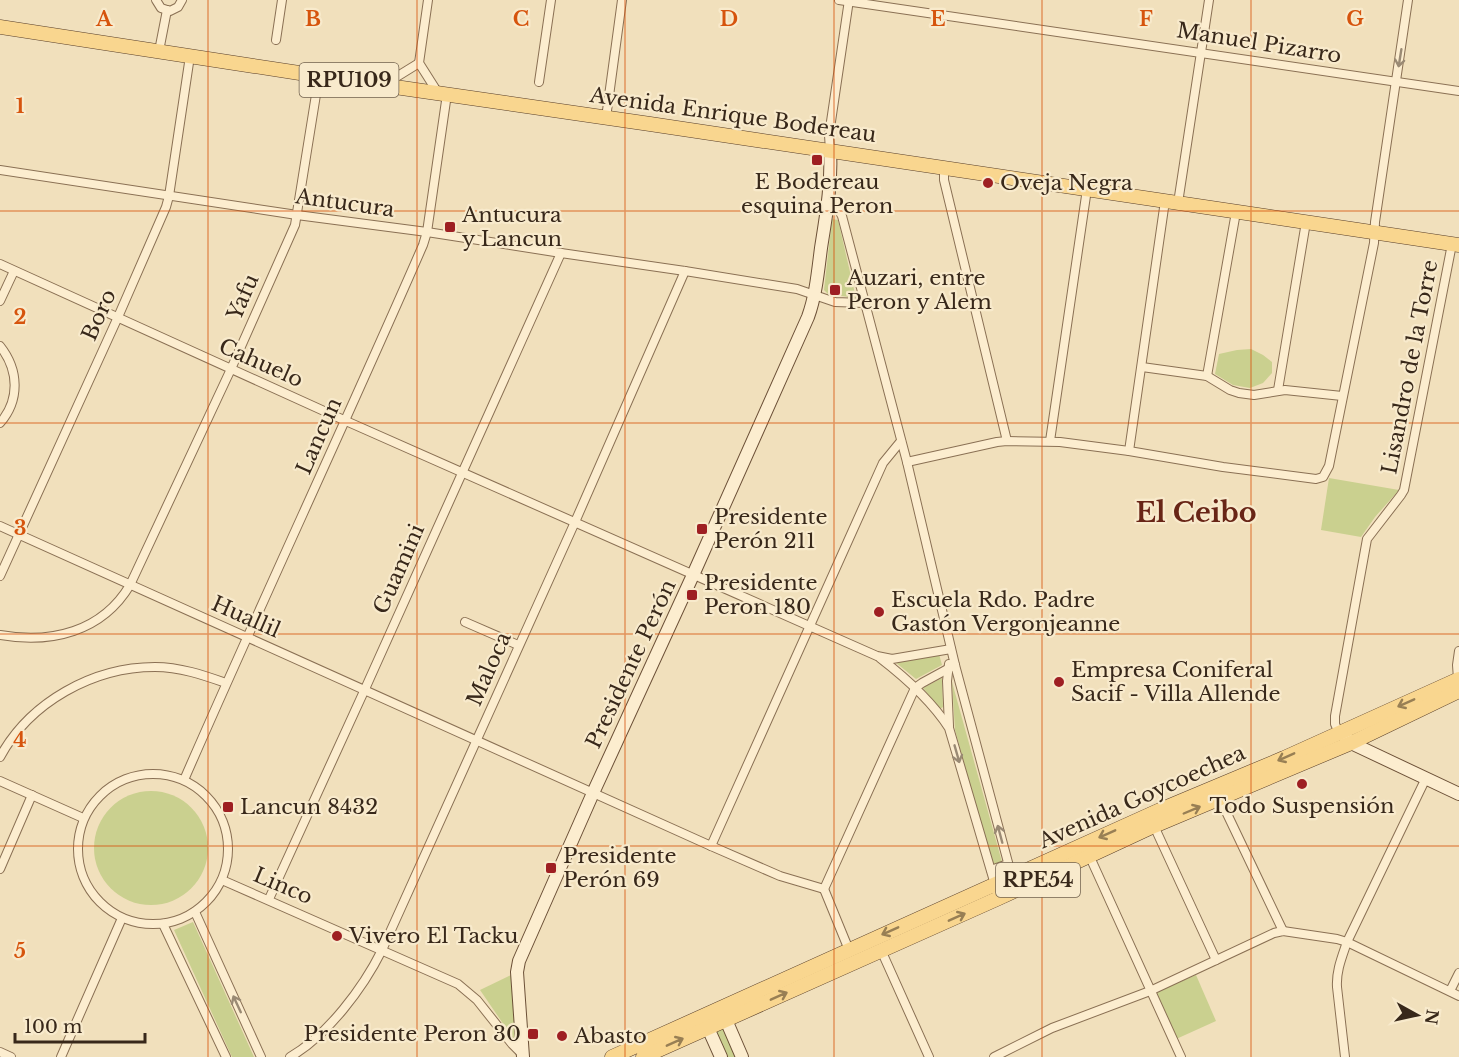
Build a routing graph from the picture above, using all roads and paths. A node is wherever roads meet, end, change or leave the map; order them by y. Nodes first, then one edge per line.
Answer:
1 (156, 0) edge
2 (182, 0) edge
3 (282, 0) edge
4 (428, 0) edge
5 (551, 0) edge
6 (622, 0) edge
7 (839, 0) edge
8 (1209, 0) edge
9 (1408, 0) edge
10 (849, 1) edge
11 (167, 10) junction
12 (0, 27) edge
13 (276, 40) dead end
14 (159, 51) junction
15 (1201, 52) junction
16 (190, 56) junction
17 (419, 63) junction
18 (319, 76) junction
19 (539, 82) dead end
20 (1396, 82) junction
21 (385, 85) junction
22 (1459, 91) edge
23 (442, 94) junction
24 (606, 118) junction
25 (830, 151) junction
26 (944, 168) junction
27 (0, 170) edge
28 (1087, 189) junction
29 (169, 196) junction
30 (828, 198) junction
31 (1172, 202) junction
32 (1236, 212) junction
33 (297, 215) junction
34 (1306, 222) junction
35 (427, 232) junction
36 (1374, 232) junction
37 (1456, 245) edge
38 (561, 253) junction
39 (0, 264) edge
40 (14, 271) junction
41 (685, 271) junction
42 (814, 295) junction
43 (0, 301) edge
44 (864, 303) junction
45 (118, 317) junction
46 (0, 346) edge
47 (1142, 366) junction
48 (231, 369) junction
49 (1207, 376) junction
50 (1278, 390) junction
51 (1342, 396) junction
52 (346, 421) junction
53 (0, 423) edge
54 (901, 441) junction
55 (1007, 441) junction
56 (1050, 441) junction
57 (1129, 451) junction
58 (907, 462) junction
59 (463, 473) junction
60 (575, 522) junction
61 (0, 526) edge
62 (18, 534) junction
63 (693, 575) junction
64 (0, 576) edge
65 (130, 585) junction
66 (465, 622) dead end
67 (809, 626) junction
68 (0, 635) edge
69 (247, 637) junction
70 (519, 645) junction
71 (951, 649) junction
72 (1459, 651) edge
73 (877, 656) junction
74 (952, 666) junction
75 (1459, 679) edge
76 (226, 683) junction
77 (915, 688) junction
78 (365, 689) junction
79 (1459, 692) edge
80 (949, 728) junction
81 (1339, 733) junction
82 (477, 740) junction
83 (1351, 742) junction
84 (0, 757) edge
85 (1425, 778) junction
86 (184, 780) junction
87 (0, 781) edge
88 (593, 793) junction
89 (1459, 794) edge
90 (32, 795) junction
91 (1220, 799) junction
92 (83, 818) junction
93 (1154, 826) junction
94 (711, 846) junction
95 (1089, 855) junction
96 (0, 869) edge
97 (991, 870) junction
98 (1012, 878) junction
99 (222, 880) junction
100 (824, 889) junction
101 (997, 892) junction
102 (268, 899) junction
103 (195, 912) junction
104 (122, 918) junction
105 (163, 924) junction
106 (1283, 931) junction
107 (1347, 942) junction
108 (382, 950) junction
109 (849, 950) junction
110 (881, 950) junction
111 (1216, 960) junction
112 (1459, 973) edge
113 (1150, 991) junction
114 (1450, 991) junction
115 (1459, 996) edge
116 (714, 1019) junction
117 (0, 1052) edge
118 (522, 1056) edge
119 (11, 1057) edge
120 (61, 1057) edge
121 (226, 1057) edge
122 (261, 1057) edge
123 (290, 1057) edge
124 (612, 1057) edge
125 (643, 1057) edge
126 (721, 1057) edge
127 (742, 1057) edge
128 (929, 1057) edge
129 (994, 1057) edge
130 (1181, 1057) edge
131 (1345, 1057) edge

1 - 11 street
2 - 11 street
3 - 13 street
4 - 17 street
5 - 19 street
6 - 24 street
7 - 10 street, Manuel Pizarro
8 - 15 street
9 -> 20 street
10 - 15 street, Manuel Pizarro
10 - 25 street
11 - 14 street
12 - 14 main road, Avenida Enrique Bodereau / RPU109
14 - 16 main road, Avenida Enrique Bodereau / RPU109
15 - 20 street, Manuel Pizarro
15 - 31 street
16 - 18 main road, Avenida Enrique Bodereau / RPU109
16 - 29 street, Boro
17 - 21 street
17 - 23 street
18 - 21 main road, Avenida Enrique Bodereau / RPU109
18 - 33 street, Yafu
20 - 22 street, Manuel Pizarro
20 - 36 street
21 - 23 main road, Avenida Enrique Bodereau / RPU109
23 - 24 main road, Avenida Enrique Bodereau / RPU109
23 - 35 street, Lancun
24 - 25 main road, Avenida Enrique Bodereau / RPU109
25 - 26 main road, Avenida Enrique Bodereau / RPU109
25 - 30 main road, Presidente Perón
26 - 28 main road, Avenida Enrique Bodereau / RPU109
26 - 55 street
27 - 29 street, Antucura
28 - 31 main road, Avenida Enrique Bodereau / RPU109
28 - 56 street
29 - 33 street, Antucura
29 - 45 street, Boro
30 - 42 main road, Presidente Perón
30 - 44 street
31 - 32 main road, Avenida Enrique Bodereau / RPU109
31 - 47 street
32 - 34 main road, Avenida Enrique Bodereau / RPU109
32 - 49 street
33 - 35 street, Antucura
33 - 48 street, Yafu
34 - 36 main road, Avenida Enrique Bodereau / RPU109
34 - 50 street
35 - 38 street, Antucura
35 - 52 street, Lancun
36 - 37 main road, Avenida Enrique Bodereau / RPU109
36 - 51 street
37 - 81 street, Lisandro de la Torre
38 - 41 street, Antucura
38 - 59 street, Guamini
39 - 40 street, Cahuelo
40 - 43 street
40 - 45 street, Cahuelo
41 - 42 street, Antucura
41 - 60 street, Maloca
42 - 44 street, Antucura
42 - 63 main road, Presidente Perón
44 - 54 street
45 - 48 street, Cahuelo
45 - 62 street, Boro
46 - 53 street
47 - 49 street
47 - 57 street
48 - 52 street, Cahuelo
48 - 65 street, Yafu
49 - 50 street
50 - 51 street
51 - 57 street
52 - 59 street, Cahuelo
52 - 69 street, Lancun
54 - 58 street
54 - 67 street
55 - 56 street
55 - 58 street
56 - 57 street
58 - 71 street
59 - 60 street, Cahuelo
59 - 78 street, Guamini
60 - 63 street, Cahuelo
60 - 70 street, Maloca
61 - 62 street, Huallil
62 - 64 street, Boro
62 - 65 street, Huallil
63 - 67 street, Cahuelo
63 - 88 main road, Presidente Perón
65 - 68 street, Yafu
65 - 69 street, Huallil
66 - 70 street
67 - 73 street, Cahuelo
67 - 94 street
69 - 76 street, Lancun
69 - 78 street, Huallil
70 - 82 street, Maloca
71 - 73 street
71 - 74 street
72 - 75 street
73 - 77 street
74 - 77 street
74 - 80 street
98 -> 74 street
75 -> 81 main road, Avenida Goycoechea / RPE54
76 - 84 street
76 - 86 street, Lancun
77 - 80 street
77 - 100 street
78 - 82 street, Huallil
78 - 102 street, Guamini
79 - 83 main road, Avenida Goycoechea / RPE54
80 -> 97 street
81 - 83 main road
81 -> 98 main road, Avenida Goycoechea / RPE54
82 - 88 street, Huallil
82 - 108 street, Maloca
83 - 85 main road
83 - 91 main road, Avenida Goycoechea / RPE54
85 - 89 main road
85 - 107 street
86 - 92 street, Linco
86 - 99 street
87 - 90 street
88 - 94 street, Huallil
88 - 118 main road, Presidente Perón
90 - 92 street
90 - 96 street
93 -> 91 main road, Avenida Goycoechea / RPE54
91 - 106 street
92 - 104 street, Linco
93 - 95 main road, Avenida Goycoechea / RPE54
93 - 111 street
94 - 100 street, Huallil
95 - 98 main road, Avenida Goycoechea / RPE54
95 - 113 street
97 - 98 street
97 - 101 street
98 - 101 main road, Avenida Goycoechea / RPE54
99 - 102 street, Linco
99 - 103 street, Linco
100 - 109 street
101 -> 109 main road, Avenida Goycoechea / RPE54
110 -> 101 main road, Avenida Goycoechea / RPE54
102 - 108 street, Linco
103 - 105 street, Linco
122 -> 103 street
104 - 105 street, Linco
104 - 120 street
105 - 121 street
106 - 107 street
106 - 111 street
107 - 114 street
107 - 131 street
108 - 118 street, Linco
108 - 123 street, Maloca
109 - 116 main road, Avenida Goycoechea / RPE54
116 -> 110 main road, Avenida Goycoechea / RPE54
110 - 128 street
111 - 113 street
112 - 114 street
113 - 129 street
113 - 130 street
114 - 115 street
116 - 124 main road, Avenida Goycoechea / RPE54
125 -> 116 main road, Avenida Goycoechea / RPE54
116 - 126 main road
116 - 127 main road
117 - 119 street

